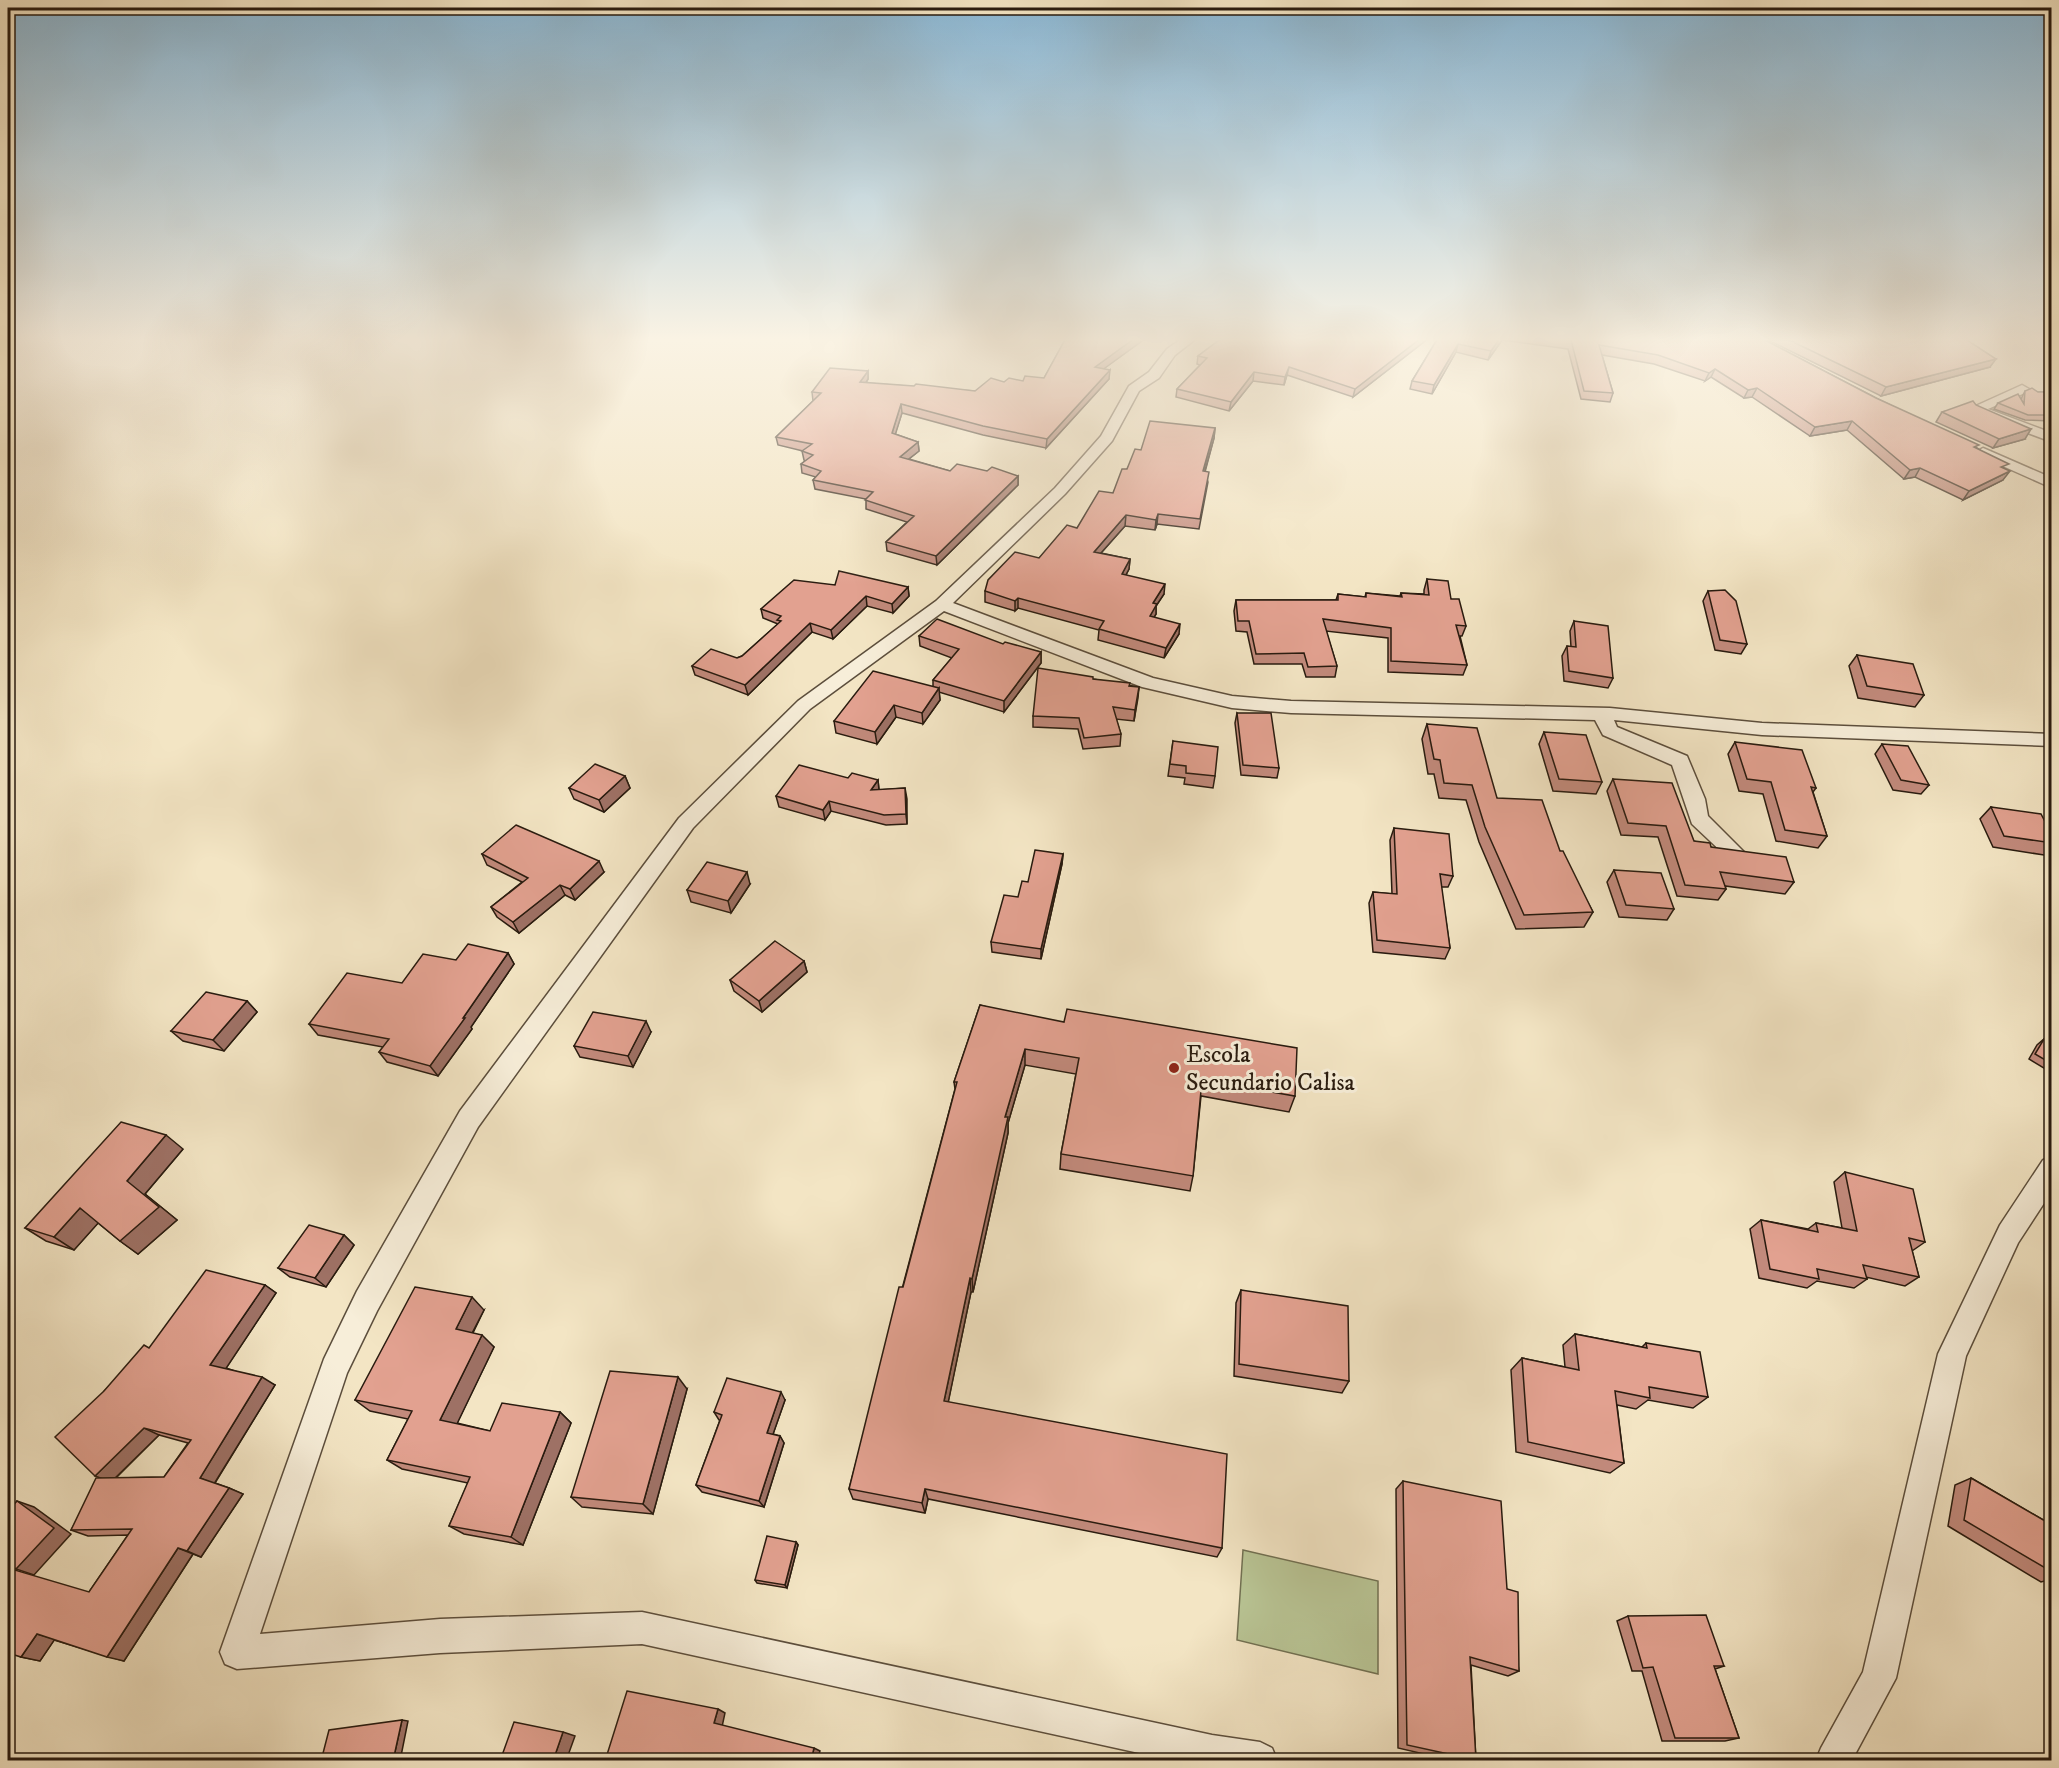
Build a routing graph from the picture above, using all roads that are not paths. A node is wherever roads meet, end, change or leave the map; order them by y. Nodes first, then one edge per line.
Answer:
1 (1117, 421) edge
2 (2006, 421) edge
3 (2052, 438) edge
4 (1970, 446) edge
5 (2052, 484) edge
6 (942, 605) junction
7 (1602, 714) junction
8 (2052, 740) edge
9 (1734, 852) edge
10 (2052, 1168) edge
11 (1260, 1761) edge
12 (1833, 1761) edge

1 - 6 street
2 - 3 street
4 - 5 street
6 - 7 street
6 - 11 street
7 - 8 street
7 - 9 street
10 - 12 street

